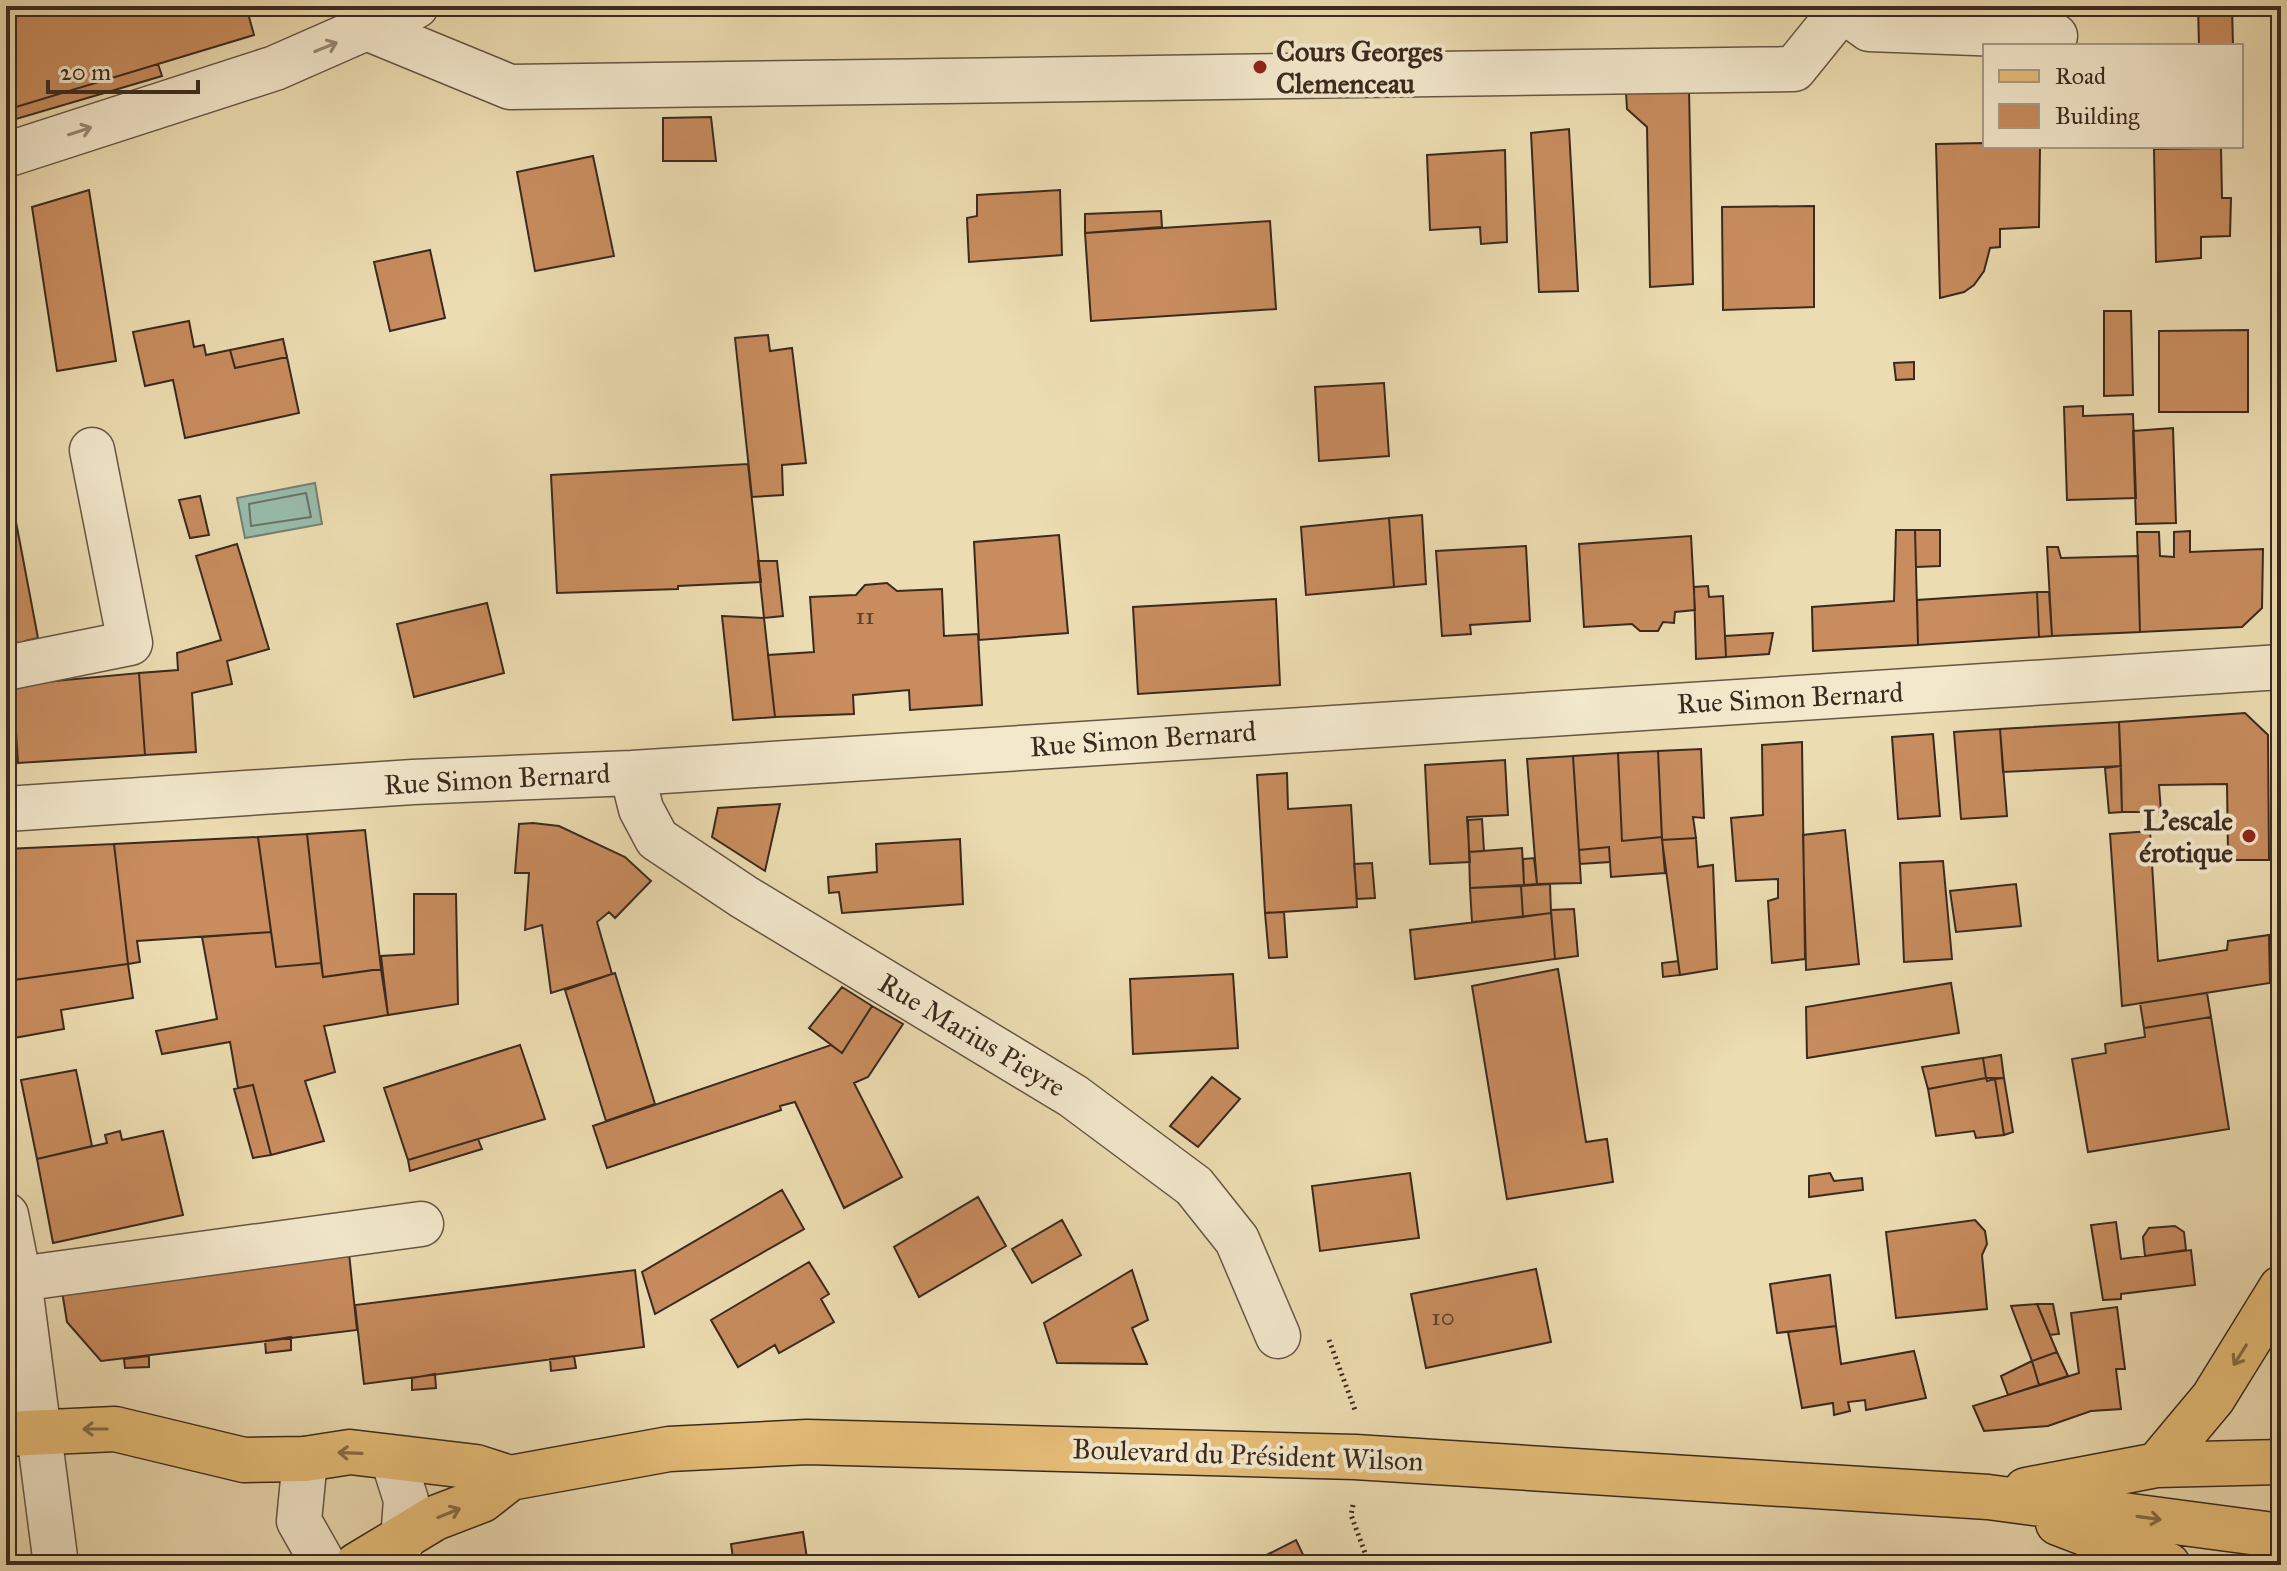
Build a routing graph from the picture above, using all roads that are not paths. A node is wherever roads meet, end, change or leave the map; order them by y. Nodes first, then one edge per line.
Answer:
1 (416, 6) edge
2 (1844, 8) edge
3 (369, 29) junction
4 (2055, 36) dead end
5 (6, 155) edge
6 (92, 450) dead end
7 (2281, 667) edge
8 (6, 668) edge
9 (632, 773) junction
10 (6, 809) edge
11 (6, 1215) edge
12 (421, 1224) dead end
13 (19, 1279) junction
14 (2281, 1288) edge
15 (1278, 1336) dead end
16 (23, 1432) edge
17 (305, 1459) junction
18 (393, 1459) junction
19 (2281, 1462) edge
20 (2157, 1465) junction
21 (510, 1478) junction
22 (1988, 1497) junction
23 (2281, 1536) edge
24 (403, 1540) junction
25 (56, 1565) edge
26 (324, 1565) edge
27 (357, 1565) edge
28 (2168, 1565) edge

1 - 3 street
2 - 3 street
2 - 4 street
5 -> 3 street
6 - 8 street
7 - 9 street, Rue Simon Bernard
9 - 10 street, Rue Simon Bernard
9 - 15 street, Rue Marius Pieyre
11 - 13 street
12 - 13 street
13 - 16 street
14 -> 20 main road
17 -> 16 main road, Boulevard du Président Wilson
16 - 25 street
18 -> 17 main road, Boulevard du Président Wilson
17 - 26 street
18 - 21 main road, Boulevard du Président Wilson
18 - 24 street
19 - 20 main road, Boulevard du Président Wilson
20 - 22 main road, Boulevard du Président Wilson
21 - 22 main road, Boulevard du Président Wilson
24 -> 21 main road, Boulevard du Président Wilson
22 -> 23 main road, Boulevard du Président Wilson
22 - 28 main road
24 - 27 main road, Boulevard du Président Wilson

